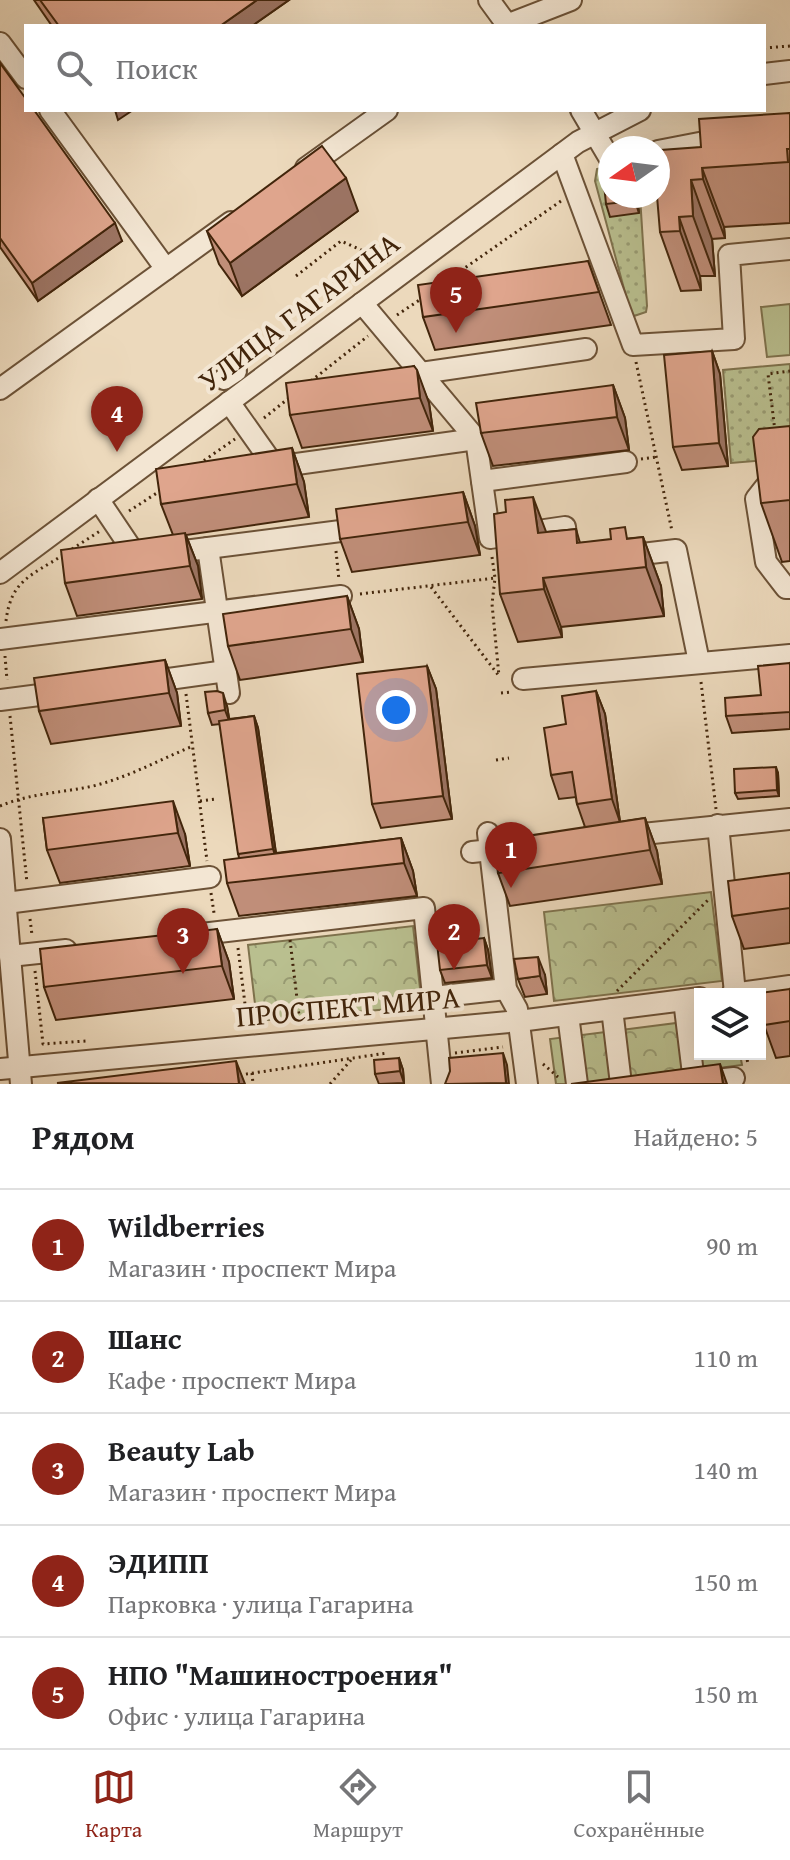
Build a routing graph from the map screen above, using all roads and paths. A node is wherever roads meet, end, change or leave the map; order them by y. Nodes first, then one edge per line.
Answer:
1 (489, 0) edge
2 (571, 0) edge
3 (505, 24) edge
4 (509, 24) edge
5 (0, 43) edge
6 (790, 46) edge
7 (766, 48) edge
8 (790, 71) edge
9 (766, 74) edge
10 (24, 75) edge
11 (51, 112) edge
12 (384, 112) edge
13 (582, 112) edge
14 (636, 112) edge
15 (593, 134) junction
16 (746, 134) edge
17 (598, 141) edge
18 (670, 149) edge
19 (562, 154) junction
20 (296, 175) edge
21 (244, 213) edge
22 (790, 249) edge
23 (399, 266) dead end
24 (166, 269) junction
25 (296, 276) dead end
26 (362, 303) junction
27 (633, 345) junction
28 (586, 349) dead end
29 (790, 371) edge
30 (421, 373) junction
31 (0, 389) edge
32 (229, 402) junction
33 (775, 431) edge
34 (476, 439) junction
35 (626, 462) dead end
36 (790, 474) edge
37 (482, 481) junction
38 (98, 499) junction
39 (379, 525) edge
40 (334, 532) junction
41 (490, 538) junction
42 (208, 548) junction
43 (676, 550) junction
44 (0, 573) edge
45 (495, 578) junction
46 (429, 586) junction
47 (790, 588) edge
48 (341, 596) junction
49 (217, 611) junction
50 (0, 639) edge
51 (790, 655) edge
52 (699, 662) junction
53 (226, 671) junction
54 (523, 679) dead end
55 (133, 683) edge
56 (86, 689) edge
57 (229, 693) dead end
58 (186, 694) dead end
59 (0, 700) edge
60 (193, 746) junction
61 (509, 758) dead end
62 (496, 760) dead end
63 (217, 799) dead end
64 (200, 801) junction
65 (0, 806) edge
66 (790, 819) edge
67 (718, 825) junction
68 (596, 838) edge
69 (0, 839) edge
70 (531, 839) edge
71 (1, 867) edge
72 (210, 877) junction
73 (724, 884) junction
74 (6, 903) junction
75 (288, 924) junction
76 (226, 932) junction
77 (4, 933) edge
78 (171, 938) edge
79 (79, 948) edge
80 (7, 966) edge
81 (790, 986) edge
82 (733, 988) edge
83 (506, 989) junction
84 (766, 989) edge
85 (433, 997) junction
86 (692, 999) edge
87 (612, 1003) junction
88 (568, 1015) junction
89 (519, 1021) junction
90 (301, 1029) dead end
91 (437, 1029) junction
92 (248, 1032) dead end
93 (522, 1044) junction
94 (395, 1052) dead end
95 (439, 1054) junction
96 (352, 1058) junction
97 (14, 1073) edge
98 (252, 1073) junction
99 (238, 1075) edge
100 (734, 1078) dead end
101 (686, 1083) edge
102 (253, 1084) edge
103 (330, 1084) edge
104 (442, 1084) edge
105 (527, 1084) edge
106 (577, 1084) edge
107 (621, 1084) edge

1 - 3 street
2 - 4 street
5 - 10 street
6 - 7 path
8 - 9 street
11 - 24 street
12 - 20 street
13 - 15 street
14 - 15 street, УЛИЦА ГАГАРИНА
15 - 17 street
15 - 19 street, УЛИЦА ГАГАРИНА
16 - 18 street
19 - 26 street, УЛИЦА ГАГАРИНА
19 - 27 street
21 - 24 street
22 - 27 street
23 - 25 path
24 - 31 street
26 - 30 street
26 - 32 street, УЛИЦА ГАГАРИНА
27 - 43 path
28 - 30 street
29 - 33 path
30 - 34 street
32 - 34 street
32 - 38 street, УЛИЦА ГАГАРИНА
34 - 37 street
35 - 37 street
36 - 47 street
37 - 41 street
38 - 42 street
38 - 44 street, УЛИЦА ГАГАРИНА
39 - 40 street
40 - 42 street
40 - 48 path
41 - 43 street
41 - 45 path
42 - 49 street
43 - 52 street
45 - 46 path
45 - 46 path
46 - 48 path
48 - 49 street
49 - 50 street
49 - 53 street
51 - 52 street
52 - 54 street
52 - 67 path
53 - 55 street
53 - 57 street
56 - 59 street
58 - 60 path
60 - 64 path
60 - 65 path
61 - 62 path
63 - 64 path
64 - 72 path
66 - 67 street
67 - 68 street
67 - 73 street
69 - 71 street
70 - 83 street
71 - 74 street
72 - 74 street
72 - 76 path
73 - 82 street
73 - 87 path
74 - 77 street
75 - 76 street
75 - 85 street
75 - 90 path
76 - 78 street
76 - 92 path
77 - 80 street
79 - 80 street
80 - 97 street
81 - 84 street
83 - 85 street
83 - 89 street
85 - 91 street
86 - 87 street, ПРОСПЕКТ МИРА
86 - 101 street
87 - 88 street, ПРОСПЕКТ МИРА
87 - 107 street
88 - 89 street, ПРОСПЕКТ МИРА
88 - 106 street
89 - 91 street, ПРОСПЕКТ МИРА
89 - 93 street
91 - 95 street
91 - 97 street, ПРОСПЕКТ МИРА
93 - 95 path
93 - 105 street
94 - 96 path
95 - 104 street
96 - 98 path
96 - 103 path
98 - 99 path
98 - 102 path
100 - 101 street

